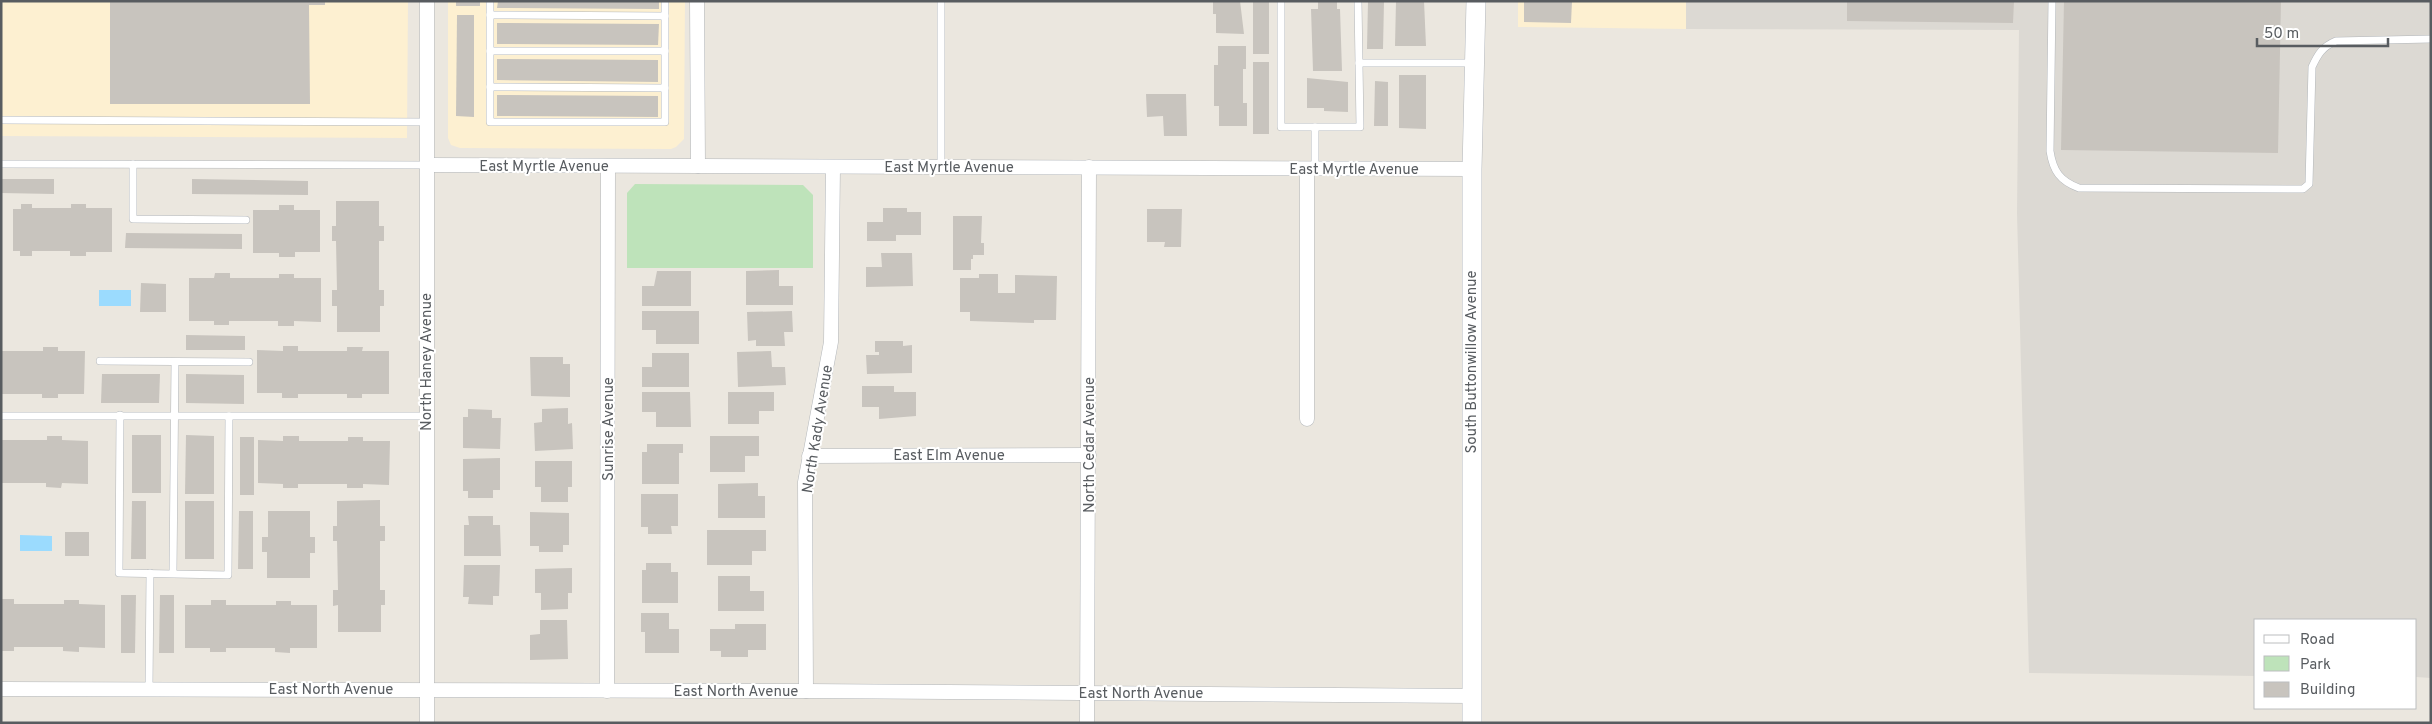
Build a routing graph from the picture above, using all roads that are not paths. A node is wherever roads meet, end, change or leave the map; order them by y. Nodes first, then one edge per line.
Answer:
1 (427, 1) edge
2 (490, 1) edge
3 (665, 1) edge
4 (697, 1) edge
5 (941, 1) edge
6 (1281, 1) edge
7 (1358, 1) edge
8 (1476, 1) edge
9 (2052, 1) edge
10 (490, 15) junction
11 (665, 16) junction
12 (2431, 40) edge
13 (490, 51) junction
14 (665, 51) junction
15 (1359, 63) junction
16 (1474, 63) junction
17 (490, 87) junction
18 (665, 88) junction
19 (1, 120) edge
20 (426, 122) junction
21 (1315, 127) junction
22 (1, 164) edge
23 (134, 164) junction
24 (426, 165) junction
25 (608, 166) junction
26 (698, 166) junction
27 (833, 167) junction
28 (941, 167) junction
29 (1089, 168) junction
30 (1311, 169) junction
31 (1472, 170) junction
32 (246, 220) dead end
33 (100, 362) dead end
34 (175, 362) junction
35 (249, 362) dead end
36 (120, 415) junction
37 (1, 416) edge
38 (174, 416) junction
39 (229, 416) junction
40 (426, 416) junction
41 (1307, 419) dead end
42 (1089, 455) junction
43 (809, 456) junction
44 (150, 573) junction
45 (173, 573) junction
46 (1, 689) edge
47 (149, 689) junction
48 (426, 690) junction
49 (607, 691) junction
50 (806, 691) junction
51 (1089, 693) junction
52 (1471, 696) junction
53 (427, 723) edge
54 (1087, 723) edge
55 (1472, 723) edge

1 - 20 street, North Haney Avenue
2 - 10 lane
3 - 11 lane
4 - 26 street
5 - 28 lane
6 - 21 lane
7 - 15 lane
8 - 16 street, South Buttonwillow Avenue
9 - 12 lane
10 - 11 lane
10 - 13 lane
11 - 14 lane
13 - 14 lane
13 - 17 lane
14 - 18 lane
15 - 16 lane
15 - 21 lane
16 - 31 street, South Buttonwillow Avenue
17 - 18 lane
17 - 18 lane
19 - 20 lane
20 - 24 street, North Haney Avenue
21 - 30 lane
22 - 23 lane
23 - 24 lane
23 - 32 lane
24 - 25 street, East Myrtle Avenue
24 - 40 street, North Haney Avenue
25 - 26 street, East Myrtle Avenue
25 - 49 street, Sunrise Avenue
26 - 27 street, East Myrtle Avenue
27 - 28 street, East Myrtle Avenue
27 - 43 street, North Kady Avenue
28 - 29 street, East Myrtle Avenue
29 - 30 street, East Myrtle Avenue
29 - 42 street, North Cedar Avenue
30 - 31 street, East Myrtle Avenue
30 - 41 street
31 - 52 street, South Buttonwillow Avenue
33 - 34 lane
34 - 35 lane
34 - 38 lane
36 - 37 lane
36 - 38 lane
36 - 44 lane
38 - 39 lane
38 - 45 lane
39 - 40 lane
39 - 45 lane
40 - 48 street, North Haney Avenue
42 - 43 street, East Elm Avenue
42 - 51 street, North Cedar Avenue
43 - 50 street, North Kady Avenue
44 - 45 lane
44 - 47 lane
46 - 47 street, East North Avenue
47 - 48 street, East North Avenue
48 - 49 street, East North Avenue
48 - 53 street, North Haney Avenue
49 - 50 street, East North Avenue
50 - 51 street, East North Avenue
51 - 52 street, East North Avenue
51 - 54 street, North Cedar Avenue
52 - 55 street, South Buttonwillow Avenue

